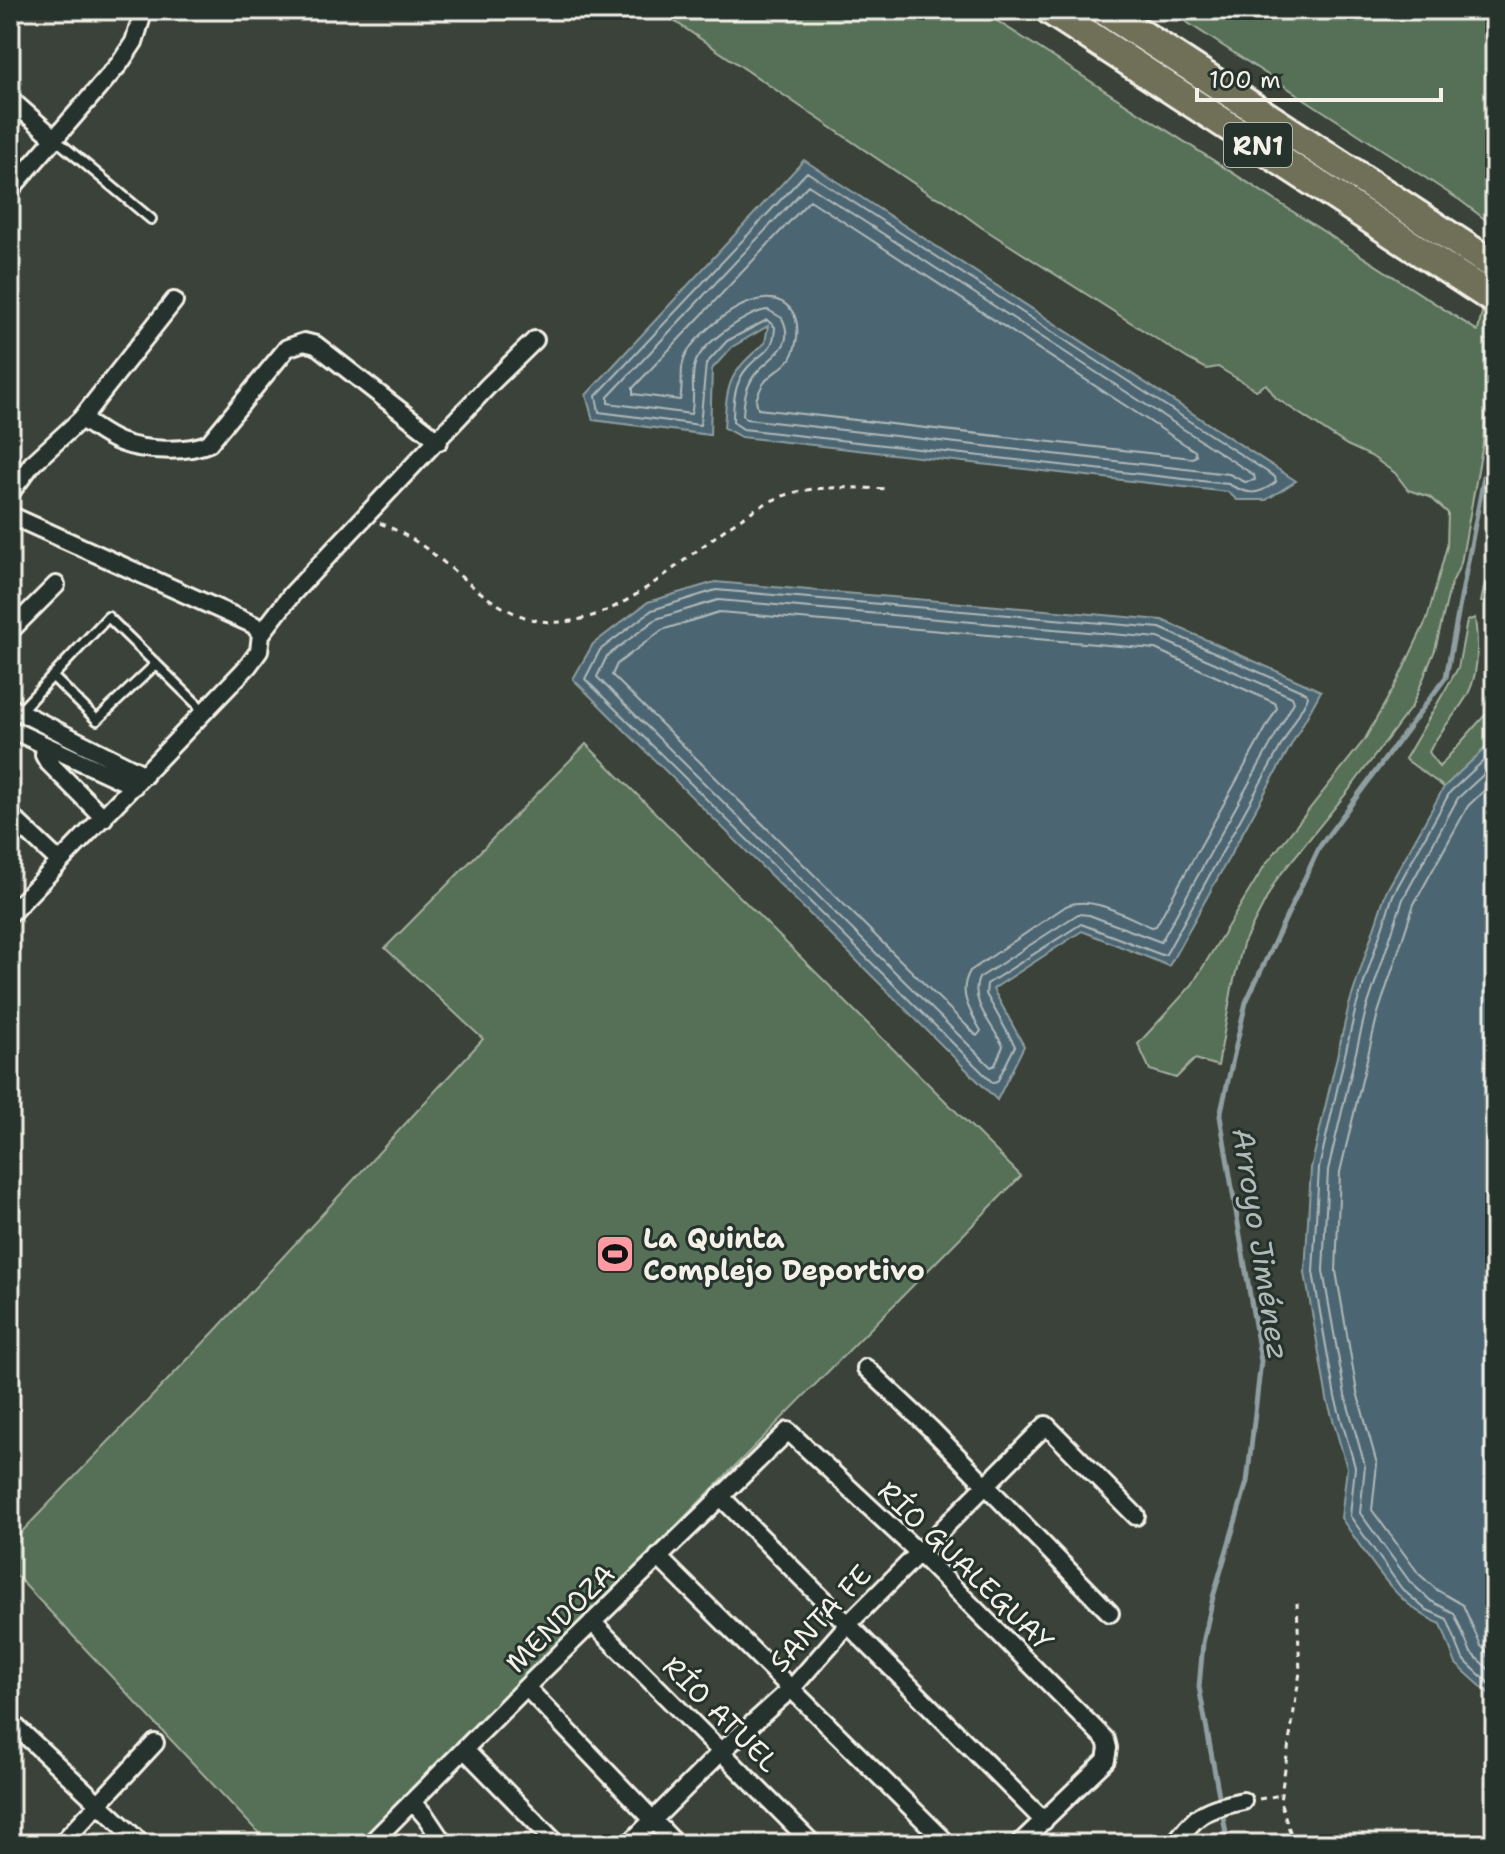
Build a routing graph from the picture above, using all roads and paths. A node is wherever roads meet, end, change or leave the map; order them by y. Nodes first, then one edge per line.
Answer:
1 (144, 10) edge
2 (1050, 10) edge
3 (1104, 10) edge
4 (10, 99) edge
5 (53, 137) junction
6 (10, 190) edge
7 (151, 219) dead end
8 (1484, 259) edge
9 (1495, 300) edge
10 (174, 301) dead end
11 (535, 340) dead end
12 (81, 419) junction
13 (439, 441) junction
14 (889, 489) dead end
15 (10, 493) edge
16 (10, 515) edge
17 (366, 517) junction
18 (56, 585) dead end
19 (10, 631) edge
20 (261, 634) junction
21 (156, 664) junction
22 (52, 676) junction
23 (15, 709) edge
24 (205, 712) junction
25 (10, 729) edge
26 (45, 745) junction
27 (140, 780) junction
28 (10, 815) edge
29 (104, 818) junction
30 (60, 862) junction
31 (10, 914) edge
32 (866, 1368) dead end
33 (788, 1431) joint
34 (984, 1487) junction
35 (720, 1496) junction
36 (1136, 1516) dead end
37 (919, 1553) junction
38 (658, 1557) junction
39 (1297, 1603) dead end
40 (1110, 1613) dead end
41 (592, 1622) junction
42 (849, 1623) junction
43 (526, 1687) junction
44 (793, 1687) junction
45 (10, 1721) edge
46 (155, 1743) dead end
47 (464, 1749) junction
48 (722, 1751) junction
49 (1281, 1795) junction
50 (1243, 1801) joint
51 (413, 1802) junction
52 (100, 1803) junction
53 (652, 1820) junction
54 (1044, 1821) junction
55 (61, 1844) edge
56 (142, 1844) edge
57 (370, 1844) edge
58 (444, 1844) edge
59 (557, 1844) edge
60 (629, 1844) edge
61 (676, 1844) edge
62 (813, 1844) edge
63 (948, 1844) edge
64 (1019, 1844) edge
65 (1174, 1844) edge
66 (1294, 1844) edge

1 - 5 street
2 - 9 highway, RN1
3 - 8 highway, RN1
4 - 5 street
5 - 6 street
5 - 7 lane
10 - 12 street
11 - 13 street
12 - 13 street
12 - 15 street
13 - 17 street
14 - 17 path
16 - 20 street
17 - 20 street
18 - 19 street
20 - 24 street
21 - 22 lane
21 - 22 lane
21 - 24 lane
22 - 23 lane
23 - 27 street
24 - 27 street
25 - 26 street
26 - 27 street
26 - 29 street
27 - 29 street
28 - 30 street
29 - 30 street
30 - 31 street
32 - 34 street
33 - 35 street, MENDOZA
33 - 37 street, RÍO GUALEGUAY
34 - 36 street, SANTA FE
34 - 37 street, SANTA FE
34 - 40 street
35 - 38 street, MENDOZA
35 - 42 street
37 - 42 street, SANTA FE
37 - 54 street, RÍO GUALEGUAY
38 - 41 street, MENDOZA
38 - 44 street
39 - 49 path
41 - 43 street, MENDOZA
41 - 48 street, RÍO ATUEL
42 - 44 street, SANTA FE
42 - 54 street
43 - 47 street, MENDOZA
43 - 53 street
44 - 48 street, SANTA FE
44 - 63 street
45 - 52 street
46 - 52 street
47 - 51 street, MENDOZA
47 - 59 street
48 - 53 street, SANTA FE
48 - 62 street, RÍO ATUEL
49 - 50 path
49 - 66 path
50 - 65 street
51 - 57 street, MENDOZA
51 - 58 street
52 - 55 street
52 - 56 street
53 - 60 street, SANTA FE
53 - 61 street
54 - 64 street

